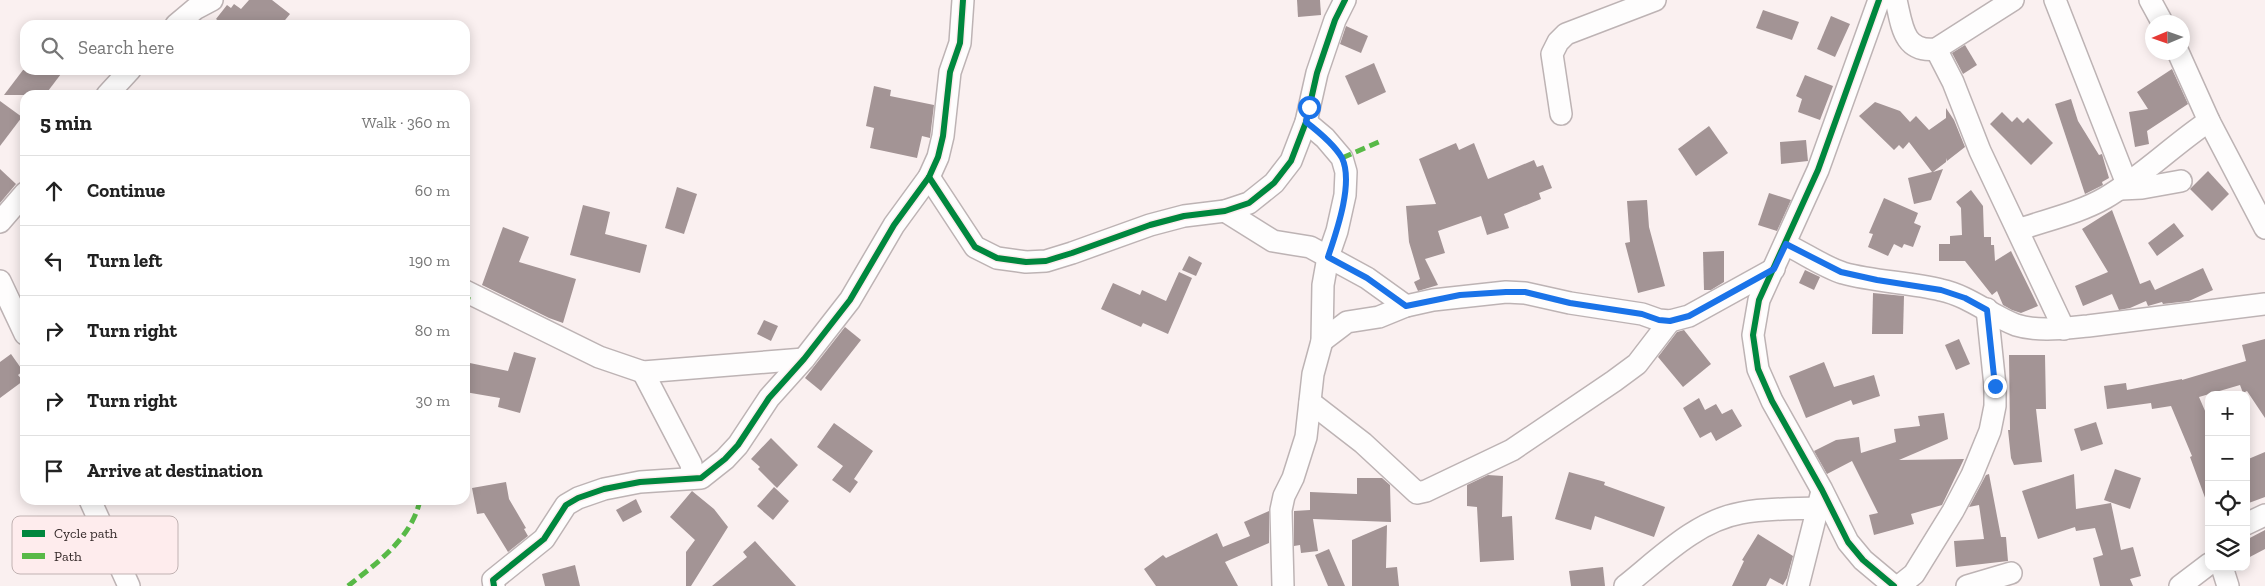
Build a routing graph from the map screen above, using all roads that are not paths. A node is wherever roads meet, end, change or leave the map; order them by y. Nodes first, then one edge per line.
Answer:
1 (212, 0) edge
2 (963, 0) edge
3 (1345, 0) edge
4 (1655, 0) edge
5 (1879, 0) edge
6 (1896, 0) edge
7 (2013, 0) edge
8 (2055, 0) edge
9 (2150, 0) edge
10 (2158, 15) edge
11 (182, 20) edge
12 (1936, 49) junction
13 (2182, 60) edge
14 (125, 75) edge
15 (111, 90) edge
16 (1561, 114) dead end
17 (2209, 121) junction
18 (1306, 122) junction
19 (929, 177) junction
20 (2181, 181) dead end
21 (2123, 186) junction
22 (20, 198) edge
23 (1225, 211) junction
24 (0, 222) edge
25 (2265, 228) edge
26 (2018, 230) junction
27 (1786, 244) junction
28 (1328, 257) junction
29 (1774, 269) junction
30 (0, 281) edge
31 (470, 293) edge
32 (2265, 304) edge
33 (1406, 306) junction
34 (1987, 310) junction
35 (1670, 321) junction
36 (20, 322) edge
37 (2064, 328) junction
38 (1322, 341) junction
39 (804, 359) junction
40 (643, 372) junction
41 (1310, 402) junction
42 (694, 478) junction
43 (1820, 499) junction
44 (2265, 515) edge
45 (2250, 522) edge
46 (2205, 567) edge
47 (2223, 571) edge
48 (2011, 573) dead end
49 (124, 574) edge
50 (129, 586) edge
51 (494, 586) edge
52 (1284, 586) edge
53 (1625, 586) edge
54 (1798, 586) edge
55 (1894, 586) edge
56 (1899, 586) edge
57 (1967, 586) edge
58 (2180, 586) edge
59 (2228, 586) edge

1 - 11 street
2 - 19 street
3 - 18 street
4 - 16 street
5 - 27 street
6 - 12 street
7 - 12 street
8 - 21 street
9 - 10 street
12 - 26 street
13 - 17 street
14 - 15 street
17 - 21 street
17 - 25 street
18 - 23 street
18 - 28 street
19 - 23 street
19 - 39 street
20 - 21 street
21 - 26 street
22 - 24 street
23 - 28 street
26 - 37 street
27 - 29 street
27 - 34 street
28 - 33 street
28 - 38 street
29 - 35 street
29 - 43 street
30 - 36 street
31 - 40 street
32 - 37 street
33 - 35 street
33 - 38 street
34 - 37 street
34 - 56 street
35 - 41 street
38 - 41 street
39 - 40 street
39 - 42 street
40 - 42 street
41 - 52 street
42 - 51 street
43 - 53 street
43 - 54 street
43 - 55 street
44 - 45 street
46 - 58 street
47 - 59 street
48 - 57 street
49 - 50 street

